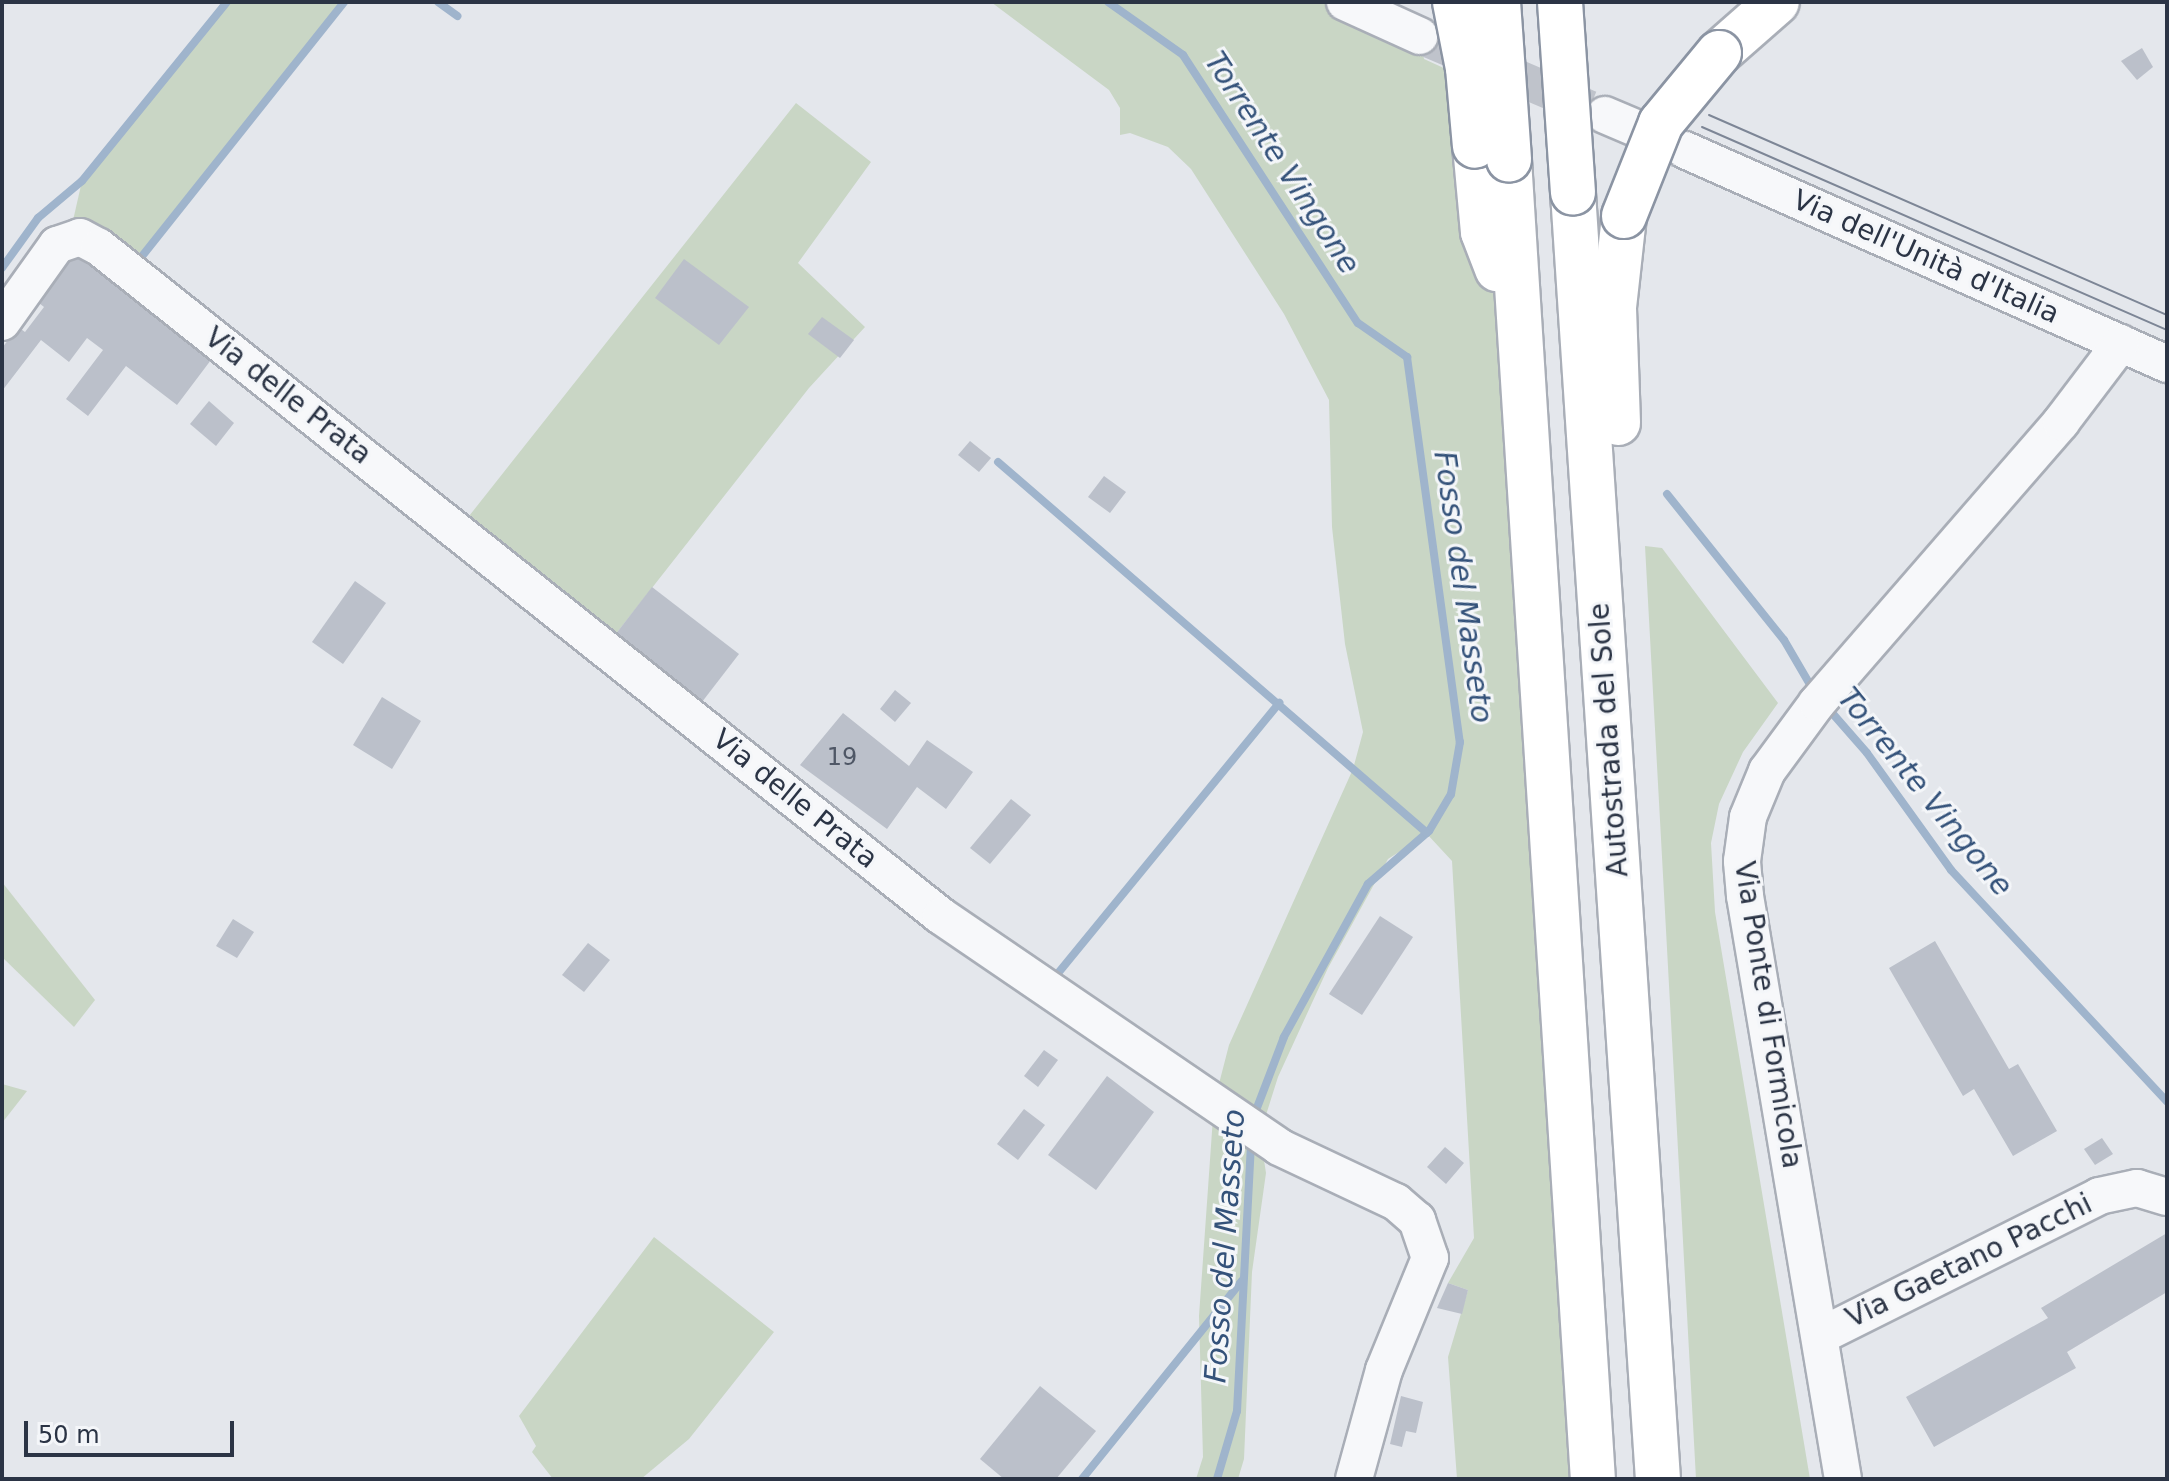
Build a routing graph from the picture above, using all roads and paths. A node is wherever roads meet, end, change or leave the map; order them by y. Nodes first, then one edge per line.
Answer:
1 (1345, 2) edge
2 (1455, 2) edge
3 (1498, 2) edge
4 (1560, 2) edge
5 (1777, 2) edge
6 (1420, 36) tunnel mouth
7 (1605, 115) tunnel mouth
8 (1638, 129) dead end
9 (1685, 150) dead end
10 (1492, 153) junction
11 (2, 322) edge
12 (2121, 343) junction
13 (2167, 364) edge
14 (1607, 701) junction
15 (2167, 1197) edge
16 (1820, 1336) junction
17 (1354, 1479) edge
18 (1593, 1479) edge
19 (1658, 1479) edge
20 (1843, 1479) edge

1 - 6 street
2 - 10 highway, bridge
3 - 10 highway, bridge
4 - 14 highway, Autostrada del Sole, bridge
5 - 14 highway, bridge
7 - 8 street
9 - 12 street, Via dell'Unità d'Italia
10 - 18 highway
11 - 17 street, Via delle Prata
12 - 13 street, Via dell'Unità d'Italia
12 - 16 street, Via Ponte di Formicola
14 - 19 highway, Autostrada del Sole
15 - 16 street, Via Gaetano Pacchi
16 - 20 street, Via Ponte di Formicola

